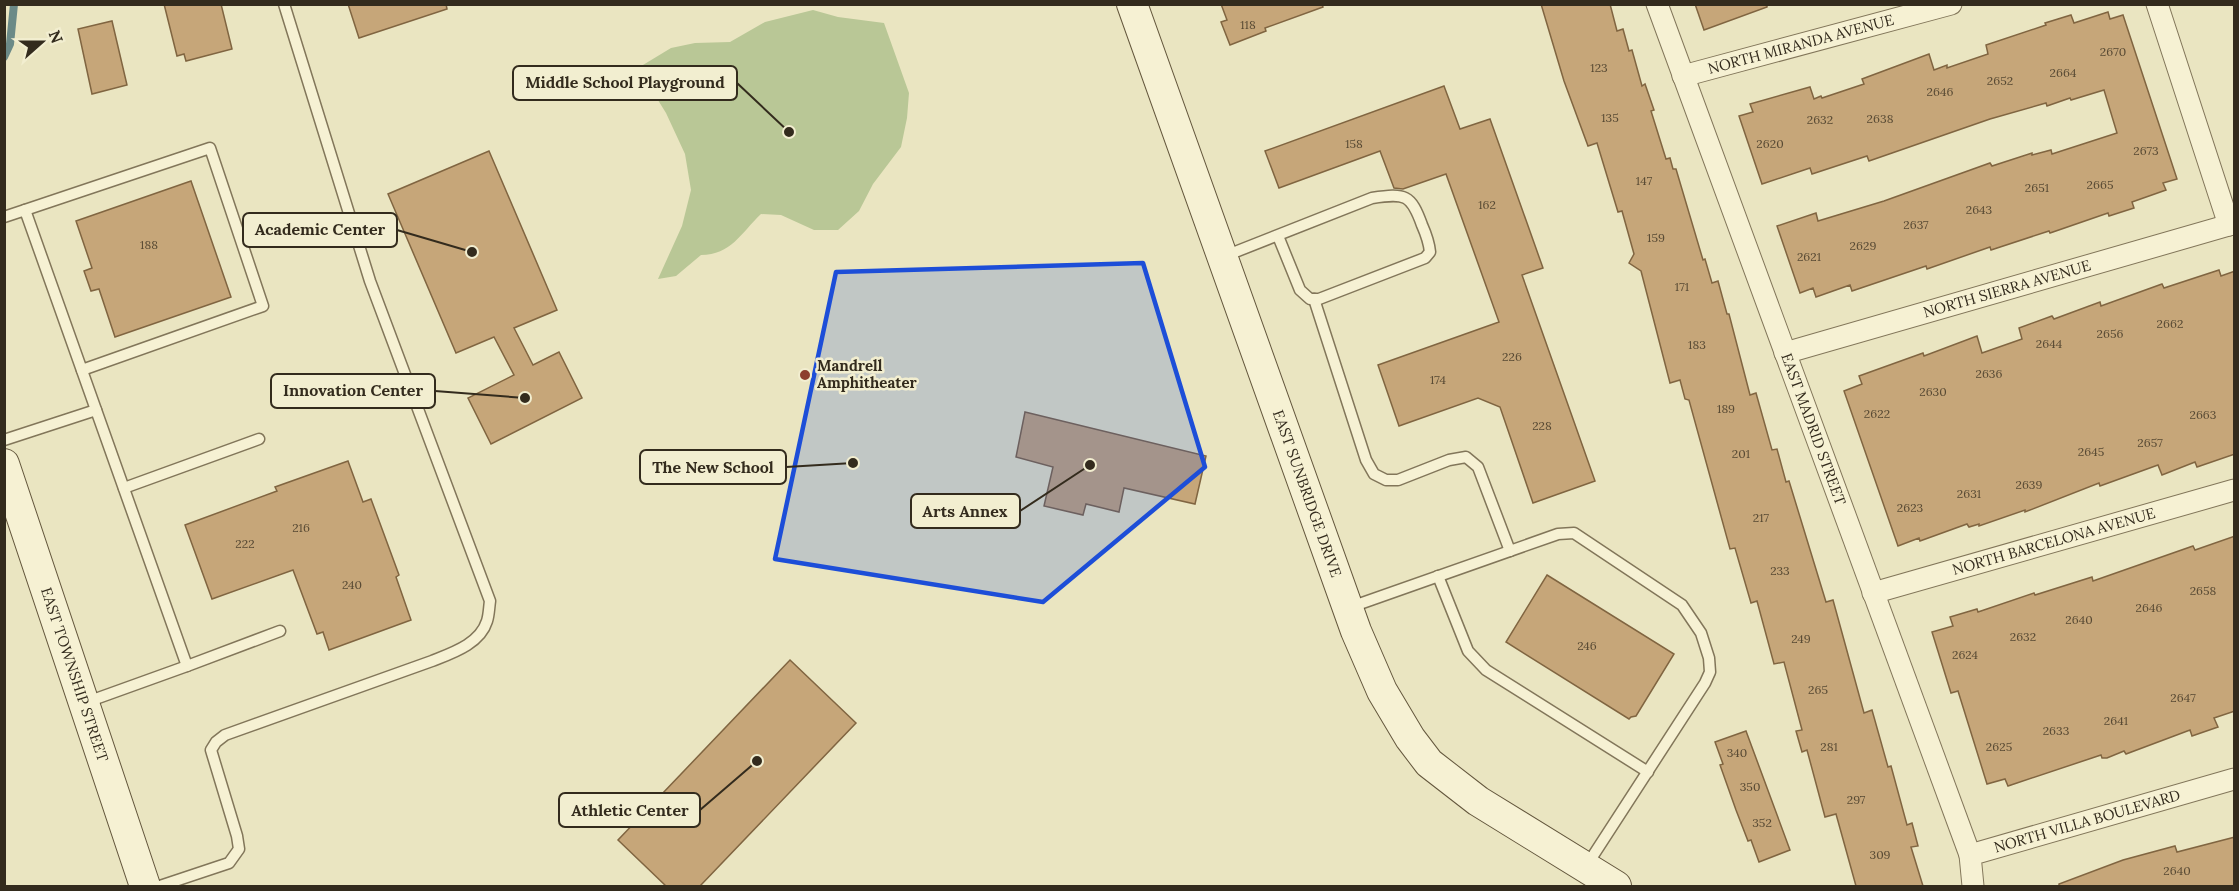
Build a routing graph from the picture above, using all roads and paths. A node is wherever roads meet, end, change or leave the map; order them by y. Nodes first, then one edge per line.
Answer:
1 (284, 4) edge
2 (1132, 4) edge
3 (1657, 4) edge
4 (1951, 4) edge
5 (2157, 4) edge
6 (1683, 76) junction
7 (25, 210) junction
8 (4, 217) edge
9 (2232, 224) edge
10 (1278, 236) junction
11 (1222, 257) junction
12 (1314, 299) junction
13 (1785, 353) junction
14 (82, 370) junction
15 (96, 410) junction
16 (259, 439) dead end
17 (4, 440) edge
18 (4, 464) edge
19 (124, 488) junction
20 (2235, 490) edge
21 (1509, 551) junction
22 (1438, 576) junction
23 (1873, 593) junction
24 (1348, 608) junction
25 (280, 631) dead end
26 (187, 666) junction
27 (84, 704) junction
28 (1648, 771) junction
29 (2235, 779) edge
30 (1970, 855) junction
31 (1585, 868) junction
32 (145, 886) edge
33 (160, 886) edge
34 (1616, 886) edge
35 (1973, 886) edge

1 - 33 lane
2 - 11 street, EAST SUNBRIDGE DRIVE
3 - 6 street, EAST MADRID STREET
4 - 6 street, NORTH MIRANDA AVENUE
5 - 9 street
6 - 13 street, EAST MADRID STREET
7 - 8 lane
7 - 14 lane
7 - 14 lane
9 - 13 street, NORTH SIERRA AVENUE
10 - 11 lane
10 - 12 lane
10 - 12 lane
11 - 24 street, EAST SUNBRIDGE DRIVE
12 - 21 lane
13 - 23 street, EAST MADRID STREET
14 - 15 lane
15 - 17 lane
15 - 19 lane
16 - 19 lane
18 - 27 street, EAST TOWNSHIP STREET
19 - 26 lane
20 - 23 street, NORTH BARCELONA AVENUE
21 - 22 lane
21 - 28 lane
22 - 24 lane
22 - 28 lane
23 - 30 street, EAST MADRID STREET
24 - 31 street, EAST SUNBRIDGE DRIVE
25 - 26 lane
26 - 27 lane
27 - 32 street, EAST TOWNSHIP STREET
28 - 31 lane
29 - 30 street, NORTH VILLA BOULEVARD
30 - 35 street
31 - 34 street, EAST SUNBRIDGE DRIVE

